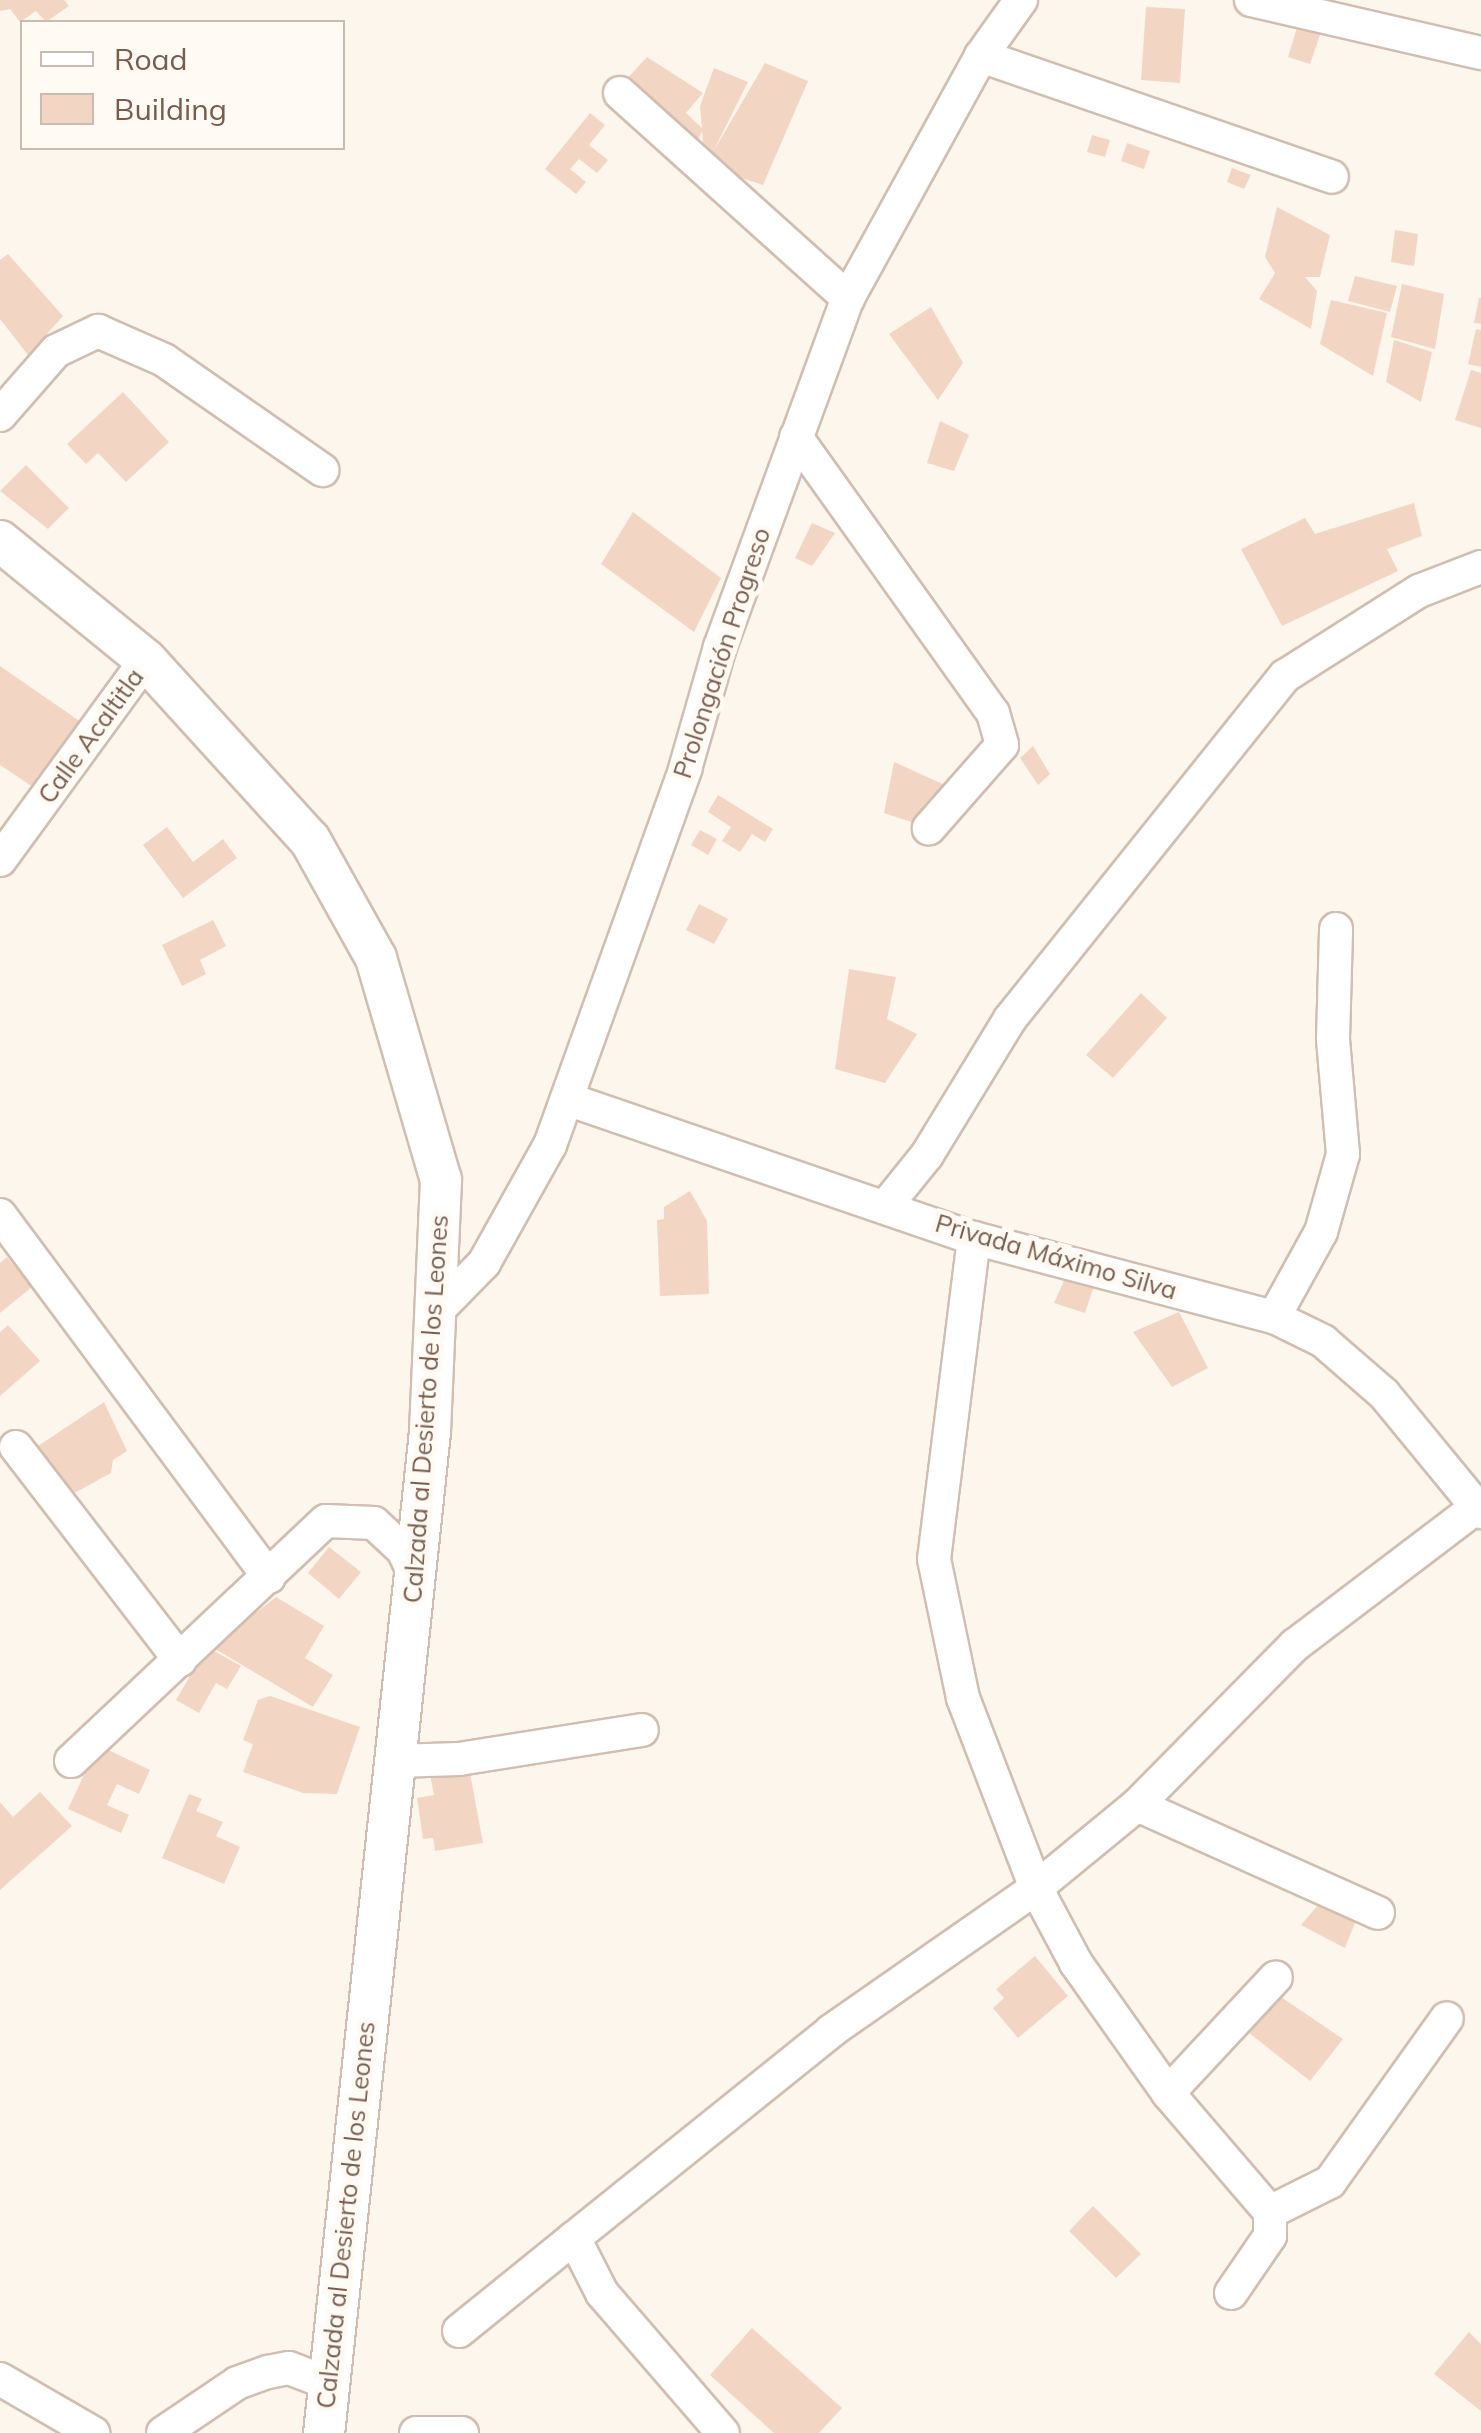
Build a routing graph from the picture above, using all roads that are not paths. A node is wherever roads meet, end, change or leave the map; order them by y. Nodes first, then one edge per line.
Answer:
1 (1021, 0) edge
2 (1251, 0) edge
3 (1481, 53) edge
4 (980, 56) junction
5 (620, 93) dead end
6 (1332, 177) dead end
7 (848, 298) junction
8 (0, 415) edge
9 (796, 437) junction
10 (322, 470) dead end
11 (0, 540) edge
12 (1480, 572) edge
13 (146, 660) junction
14 (930, 828) dead end
15 (0, 860) edge
16 (1336, 929) dead end
17 (567, 1099) junction
18 (885, 1208) junction
19 (0, 1215) edge
20 (974, 1238) junction
21 (438, 1310) junction
22 (1274, 1317) junction
23 (16, 1447) dead end
24 (1479, 1510) edge
25 (415, 1576) junction
26 (268, 1577) junction
27 (180, 1660) junction
28 (642, 1730) dead end
29 (71, 1761) dead end
30 (394, 1761) junction
31 (1138, 1804) junction
32 (1036, 1888) junction
33 (1378, 1913) dead end
34 (1276, 1976) dead end
35 (1447, 2018) dead end
36 (1168, 2093) junction
37 (1270, 2212) junction
38 (574, 2238) junction
39 (1231, 2293) dead end
40 (459, 2331) dead end
41 (0, 2379) edge
42 (326, 2382) junction
43 (92, 2433) edge
44 (163, 2433) edge
45 (324, 2433) edge
46 (416, 2433) edge
47 (462, 2433) edge
48 (723, 2433) edge

1 - 4 street, Prolongación Progreso
2 - 3 street
4 - 6 street
4 - 7 street, Prolongación Progreso
5 - 7 street
7 - 9 street, Prolongación Progreso
8 - 10 street
9 - 14 street
9 - 17 street, Prolongación Progreso
11 - 13 street, Calzada al Desierto de los Leones
12 - 18 street
13 - 15 street, Calle Acaltitla
13 - 21 street, Calzada al Desierto de los Leones
16 - 22 street
17 - 18 street, Privada Máximo Silva
17 - 21 street, Prolongación Progreso
18 - 20 street, Privada Máximo Silva
19 - 26 street
20 - 22 street, Privada Máximo Silva
20 - 32 street
21 - 25 street, Calzada al Desierto de los Leones
22 - 24 street, Privada Máximo Silva
23 - 27 street
24 - 31 street
25 - 26 street
25 - 30 street, Calzada al Desierto de los Leones
26 - 27 street
27 - 29 street
28 - 30 street
30 - 42 street, Calzada al Desierto de los Leones
31 - 32 street
31 - 33 street
32 - 36 street
32 - 38 street
34 - 36 street
35 - 37 street
36 - 37 street
37 - 39 street
38 - 40 street
38 - 48 street
41 - 43 street
42 - 44 street
42 - 45 street, Calzada al Desierto de los Leones
46 - 47 street

